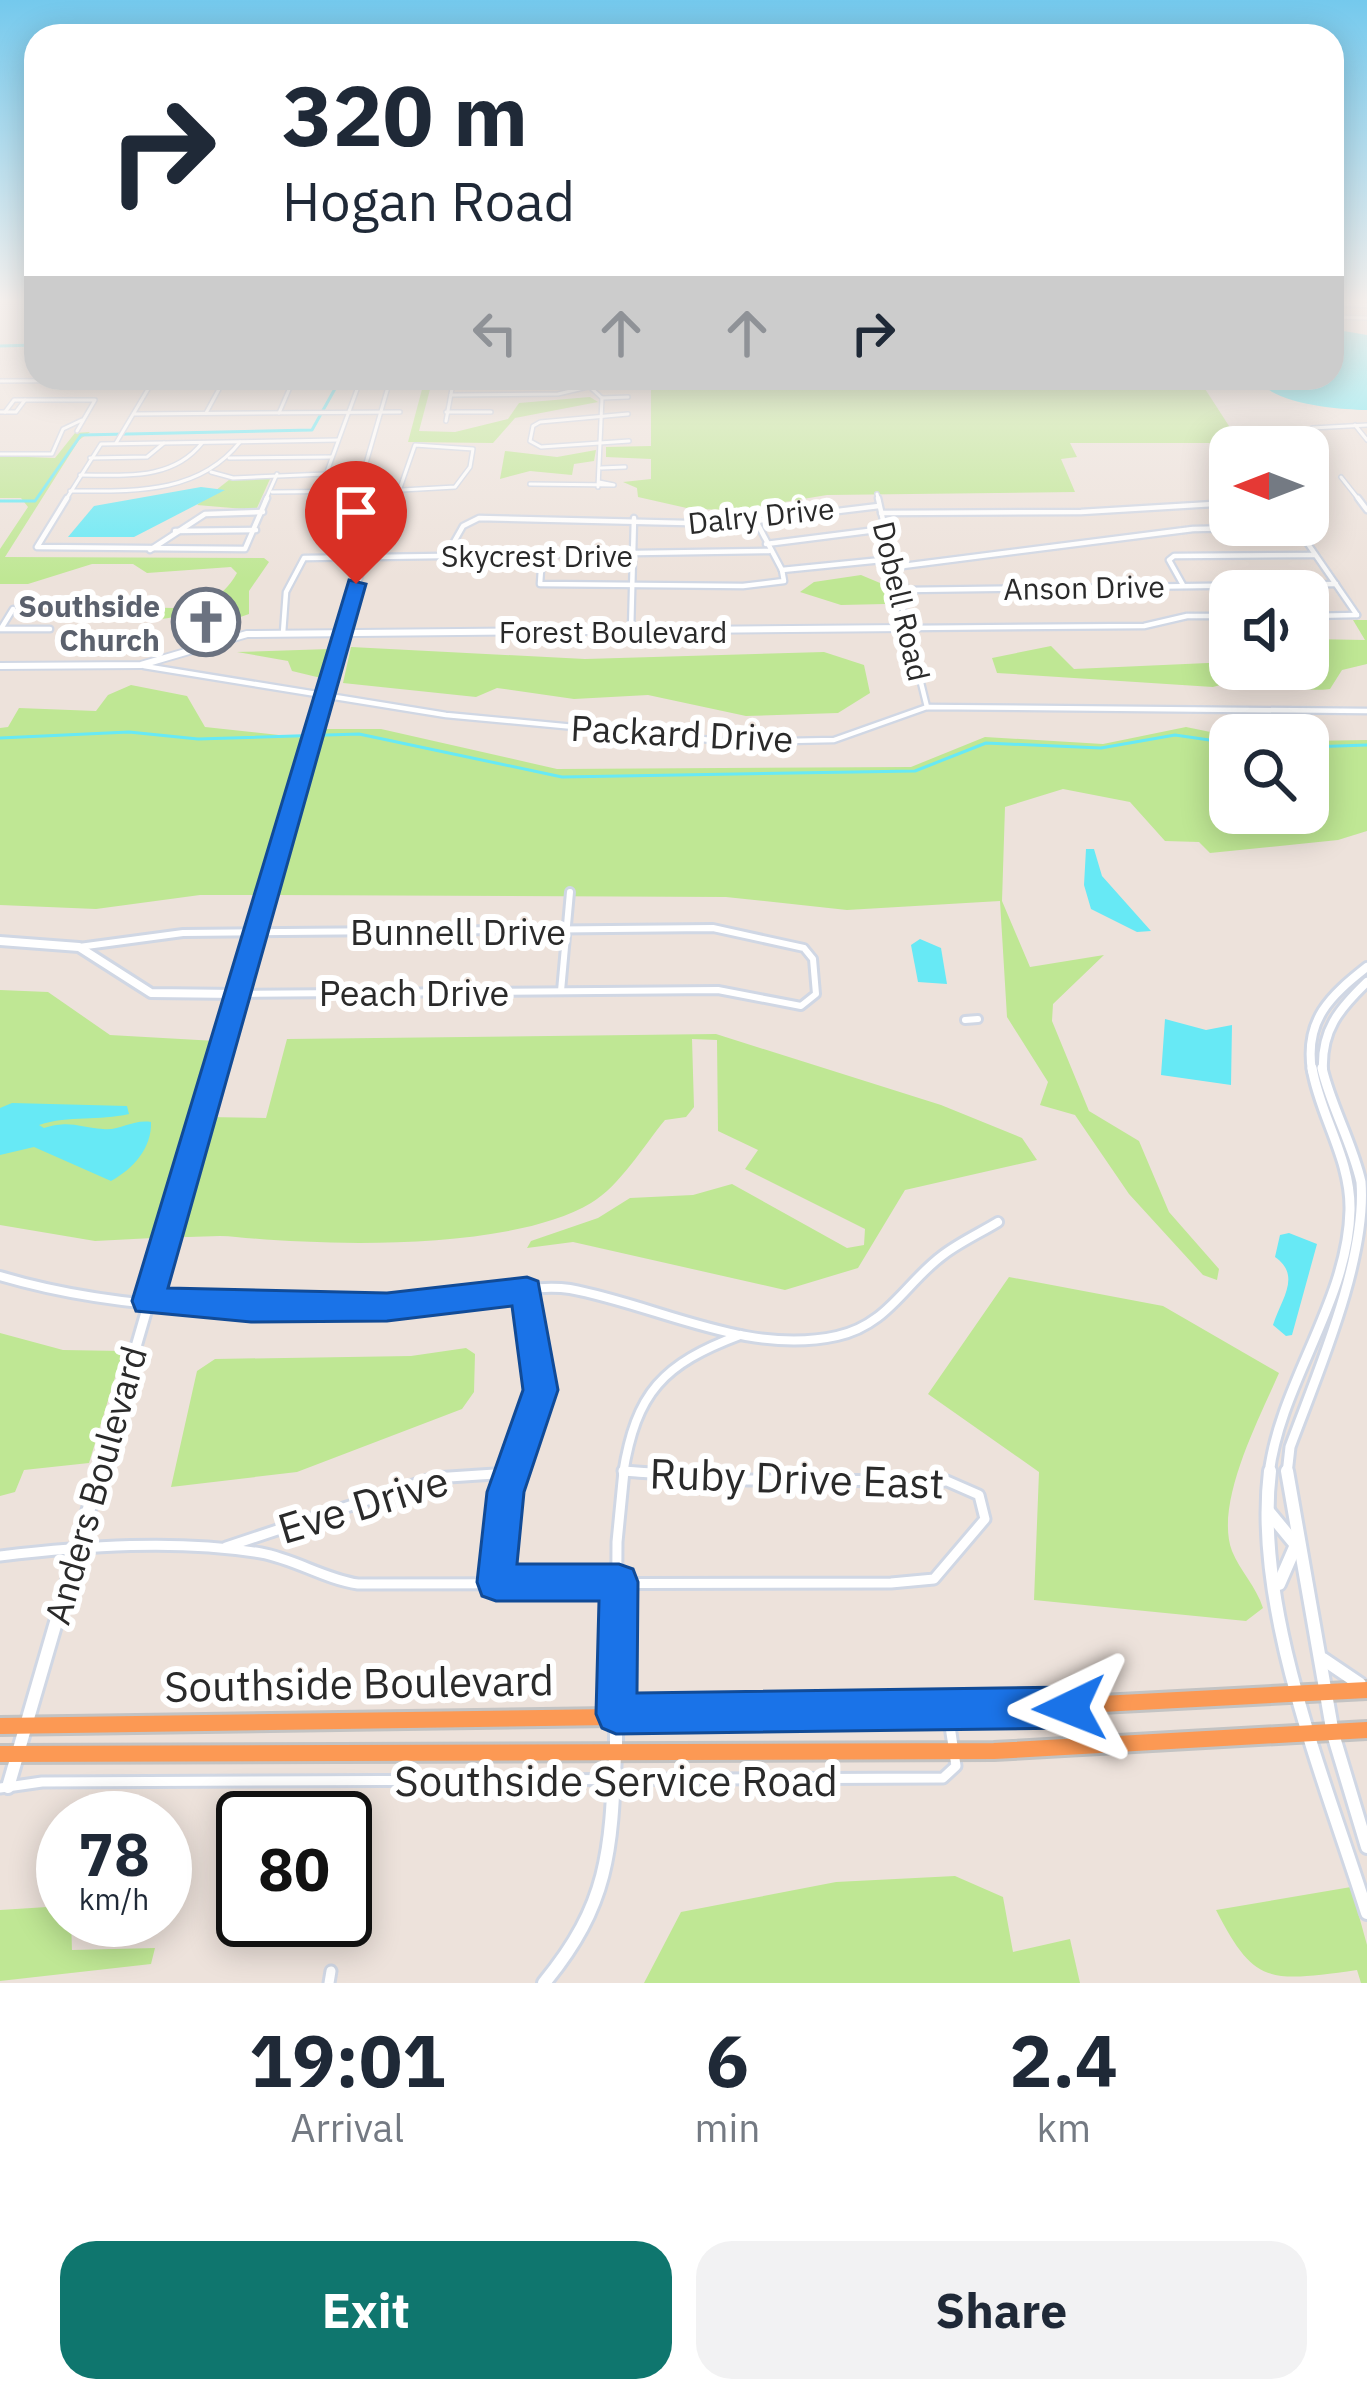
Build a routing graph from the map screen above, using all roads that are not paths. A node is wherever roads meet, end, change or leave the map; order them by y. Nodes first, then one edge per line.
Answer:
1 (145, 394) edge
2 (217, 394) edge
3 (287, 394) edge
4 (356, 394) edge
5 (387, 394) edge
6 (451, 394) joint
7 (560, 394) edge
8 (597, 394) edge
9 (602, 398) junction
10 (628, 398) dead end
11 (2, 412) edge
12 (383, 412) junction
13 (400, 412) dead end
14 (446, 412) junction
15 (491, 412) dead end
16 (134, 413) junction
17 (206, 413) junction
18 (279, 413) junction
19 (348, 413) junction
20 (602, 414) junction
21 (628, 414) dead end
22 (85, 418) junction
23 (446, 421) dead end
24 (1355, 425) junction
25 (1367, 425) edge
26 (1329, 427) edge
27 (77, 431) dead end
28 (338, 440) junction
29 (1367, 440) edge
30 (602, 441) junction
31 (629, 441) dead end
32 (116, 442) junction
33 (240, 442) junction
34 (164, 443) junction
35 (202, 443) junction
36 (0, 454) edge
37 (332, 457) junction
38 (90, 458) junction
39 (229, 458) junction
40 (625, 467) dead end
41 (601, 468) junction
42 (209, 472) junction
43 (277, 474) junction
44 (326, 474) junction
45 (80, 475) junction
46 (1341, 476) dead end
47 (530, 484) dead end
48 (1350, 487) junction
49 (1367, 487) edge
50 (70, 491) junction
51 (320, 491) junction
52 (358, 491) junction
53 (380, 491) junction
54 (399, 491) junction
55 (271, 492) junction
56 (877, 494) dead end
57 (1209, 504) edge
58 (880, 509) junction
59 (1367, 510) edge
60 (262, 512) junction
61 (634, 518) junction
62 (756, 520) junction
63 (884, 529) junction
64 (1209, 529) edge
65 (256, 530) junction
66 (173, 531) junction
67 (1309, 546) edge
68 (768, 548) junction
69 (150, 550) junction
70 (542, 555) junction
71 (633, 555) junction
72 (1315, 555) junction
73 (446, 556) junction
74 (364, 557) junction
75 (892, 559) junction
76 (895, 567) junction
77 (782, 570) junction
78 (632, 584) junction
79 (1336, 584) junction
80 (1183, 586) junction
81 (905, 590) junction
82 (13, 609) dead end
83 (1209, 616) edge
84 (1329, 616) edge
85 (50, 628) dead end
86 (908, 628) junction
87 (0, 629) edge
88 (631, 631) junction
89 (283, 633) junction
90 (342, 633) junction
91 (141, 665) junction
92 (0, 666) edge
93 (324, 695) junction
94 (927, 707) junction
95 (1367, 711) edge
96 (570, 892) dead end
97 (566, 930) junction
98 (255, 933) junction
99 (0, 941) edge
100 (79, 946) junction
101 (1367, 967) edge
102 (814, 976) joint
103 (1367, 982) edge
104 (561, 991) junction
105 (238, 994) junction
106 (1322, 1007) junction
107 (1335, 1013) junction
108 (978, 1019) dead end
109 (965, 1020) dead end
110 (998, 1222) dead end
111 (1346, 1232) junction
112 (1364, 1239) edge
113 (0, 1276) edge
114 (527, 1290) junction
115 (148, 1301) junction
116 (740, 1335) junction
117 (1301, 1360) junction
118 (1318, 1367) junction
119 (623, 1471) junction
120 (510, 1472) junction
121 (1267, 1510) junction
122 (1296, 1545) junction
123 (217, 1550) junction
124 (75, 1553) junction
125 (0, 1556) edge
126 (496, 1582) junction
127 (619, 1582) junction
128 (1278, 1586) junction
129 (1321, 1656) junction
130 (1367, 1688) edge
131 (1329, 1694) junction
132 (1301, 1696) junction
133 (948, 1712) junction
134 (616, 1714) junction
135 (0, 1726) edge
136 (25, 1726) junction
137 (1367, 1730) edge
138 (1333, 1734) junction
139 (1314, 1735) junction
140 (616, 1750) junction
141 (954, 1750) junction
142 (9, 1754) edge
143 (614, 1780) junction
144 (4, 1788) edge
145 (1367, 1847) edge
146 (1367, 1913) edge
147 (544, 1983) edge

1 - 16 street
2 - 17 street
3 - 18 street
4 - 19 street
5 - 12 street
6 - 7 street
6 - 14 street
8 - 9 street
9 - 10 street
9 - 20 street
11 - 22 street
12 - 13 street
12 - 19 street
12 - 52 street
14 - 15 street
14 - 23 street
16 - 17 street
16 - 32 street
17 - 18 street
18 - 19 street
19 - 28 street
20 - 21 street
20 - 30 street
20 - 30 street
22 - 27 street
22 - 36 street
24 - 25 street
24 - 26 street
24 - 29 street
28 - 33 street
28 - 37 street
30 - 31 street
30 - 41 street
32 - 34 street
32 - 38 street
33 - 35 street
33 - 39 street
34 - 35 street
34 - 38 street
35 - 45 street
37 - 39 street
37 - 44 street
38 - 45 street
39 - 42 street
40 - 41 street
41 - 47 street
42 - 43 street
42 - 50 street
43 - 44 street
43 - 55 street
44 - 51 street
45 - 50 street
46 - 48 street
48 - 49 street
48 - 59 street
50 - 69 street
51 - 52 street
51 - 55 street
52 - 53 street
53 - 54 street
53 - 74 street, Anders Boulevard
54 - 54 street
55 - 60 street
56 - 58 street, Dobell Road
57 - 58 street, Dalry Drive
58 - 62 street, Dalry Drive
58 - 63 street, Dobell Road
60 - 65 street
60 - 66 street
61 - 62 street, Dalry Drive
61 - 71 street
61 - 73 street, Dalry Drive
62 - 68 street
63 - 68 street, Skycrest Drive
63 - 75 street, Dobell Road
64 - 76 street
65 - 66 street
65 - 69 street
66 - 69 street
67 - 72 street
68 - 71 street, Skycrest Drive
68 - 77 street
70 - 71 street, Skycrest Drive
70 - 73 street, Skycrest Drive
70 - 78 street
71 - 78 street
72 - 79 street
72 - 80 street
73 - 74 street, Skycrest Drive
74 - 89 street, Skycrest Drive
74 - 90 street, Anders Boulevard
75 - 76 street, Dobell Road
75 - 77 street
76 - 81 street, Dobell Road
77 - 78 street
78 - 88 street
79 - 80 street, Anson Drive
79 - 84 street
80 - 81 street, Anson Drive
81 - 86 street, Dobell Road
82 - 87 street
83 - 86 street, Forest Boulevard
85 - 87 street
86 - 88 street, Forest Boulevard
86 - 94 street, Dobell Road
88 - 90 street, Forest Boulevard
89 - 90 street, Forest Boulevard
89 - 91 street, Forest Boulevard
90 - 93 street, Anders Boulevard
91 - 92 street, Forest Boulevard
91 - 93 street, Packard Drive
93 - 94 street, Packard Drive
93 - 98 street, Anders Boulevard
94 - 95 street, Packard Drive
96 - 97 street
97 - 98 street, Bunnell Drive
97 - 102 street, Bunnell Drive
97 - 104 street
98 - 100 street, Bunnell Drive
98 - 105 street, Anders Boulevard
99 - 100 street, Peach Drive
100 - 105 street, Peach Drive
101 - 106 street
102 - 104 street, Peach Drive
103 - 107 street
104 - 105 street, Peach Drive
105 - 115 street, Anders Boulevard
106 - 107 street
106 - 111 street
107 - 112 street
108 - 109 street
110 - 116 street
111 - 112 street
111 - 117 street
112 - 118 street
113 - 115 street
114 - 115 street
114 - 116 street
114 - 120 street
115 - 124 street, Anders Boulevard
116 - 119 street
117 - 118 street
117 - 121 street
118 - 122 street
119 - 127 street
119 - 127 street, Ruby Drive East
120 - 123 street, Eve Drive
120 - 126 street
121 - 122 street
121 - 128 street
122 - 128 street
122 - 129 street
123 - 124 street
123 - 126 street
124 - 125 street
124 - 136 street, Anders Boulevard
126 - 127 street
127 - 134 street
128 - 132 street
129 - 130 street
129 - 131 street
130 - 131 highway, Southside Boulevard
131 - 132 highway, Southside Boulevard
131 - 138 street
132 - 133 highway, Southside Boulevard
132 - 139 street
133 - 134 highway, Southside Boulevard
133 - 141 street
134 - 136 highway, Southside Boulevard
134 - 140 street
135 - 136 highway, Southside Boulevard
136 - 142 street, Anders Boulevard
137 - 138 highway, Southside Boulevard
138 - 139 highway, Southside Boulevard
138 - 145 street
139 - 141 highway, Southside Boulevard
139 - 146 street
140 - 141 highway, Southside Boulevard
140 - 142 highway, Southside Boulevard
140 - 143 street
141 - 143 street, Southside Service Road
142 - 144 street, Anders Boulevard
143 - 144 street, Southside Service Road
143 - 147 street

